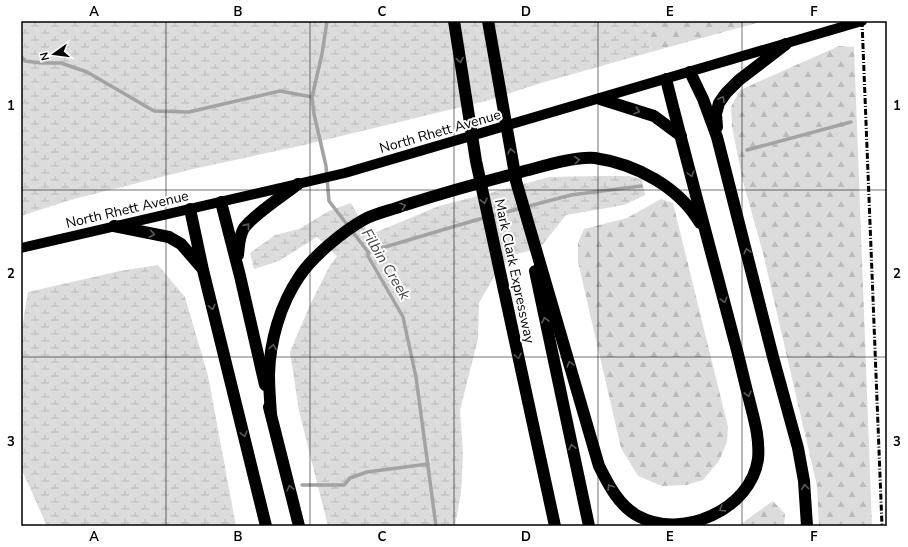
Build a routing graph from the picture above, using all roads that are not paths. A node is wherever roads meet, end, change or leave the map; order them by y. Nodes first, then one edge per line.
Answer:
1 (454, 21) edge
2 (488, 21) edge
3 (862, 21) edge
4 (786, 44) junction
5 (690, 72) junction
6 (666, 79) junction
7 (600, 99) junction
8 (680, 136) junction
9 (717, 137) junction
10 (516, 181) junction
11 (298, 184) junction
12 (220, 202) junction
13 (190, 209) junction
14 (114, 226) junction
15 (707, 234) junction
16 (21, 248) edge
17 (203, 270) junction
18 (240, 276) junction
19 (271, 414) junction
20 (545, 482) junction
21 (266, 526) edge
22 (299, 526) edge
23 (549, 526) edge
24 (555, 526) edge
25 (589, 526) edge
26 (808, 526) edge

1 -> 20 highway, Mark Clark Expressway
10 -> 2 highway, Mark Clark Expressway
3 - 4 main road, North Rhett Avenue
4 - 5 main road, North Rhett Avenue
9 -> 4 highway
5 - 6 main road, North Rhett Avenue
5 - 9 highway
6 - 7 main road, North Rhett Avenue
6 - 8 highway
7 -> 8 highway
7 - 11 main road, North Rhett Avenue
8 -> 15 highway
26 -> 9 highway
15 -> 10 highway
25 -> 10 highway, Mark Clark Expressway
11 - 12 main road, North Rhett Avenue
18 -> 11 highway
12 - 13 main road, North Rhett Avenue
12 - 18 highway
13 - 14 main road, North Rhett Avenue
13 - 17 highway
14 - 16 main road, North Rhett Avenue
14 -> 17 highway
19 -> 15 highway
17 -> 21 highway
18 - 19 highway
22 -> 19 highway
20 - 23 highway
20 - 24 highway, Mark Clark Expressway

